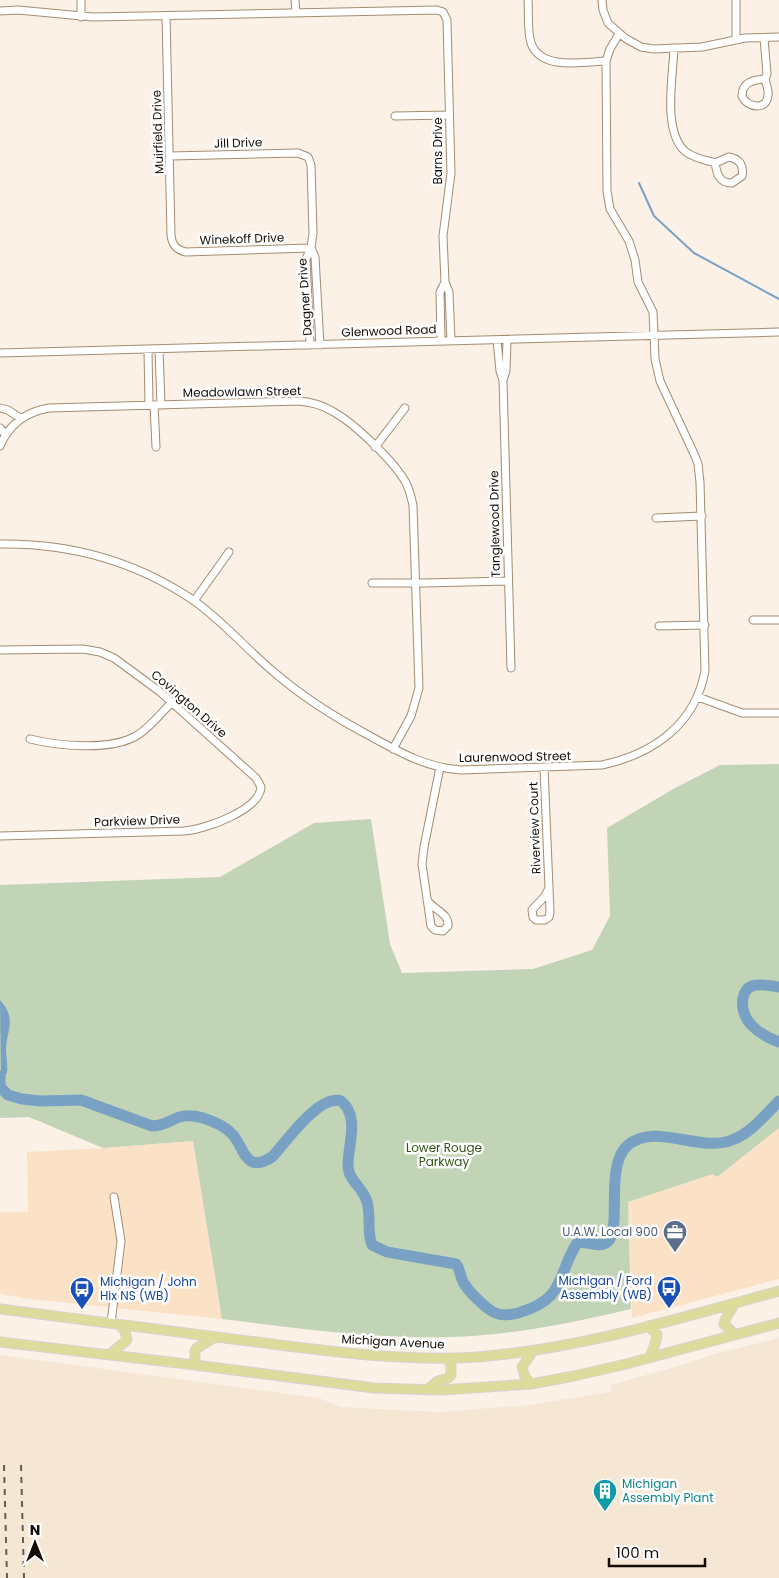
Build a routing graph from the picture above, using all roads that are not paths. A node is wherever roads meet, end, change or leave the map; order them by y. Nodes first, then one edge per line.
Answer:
1 (81, 0) edge
2 (296, 0) edge
3 (528, 0) edge
4 (602, 0) edge
5 (736, 0) edge
6 (0, 11) edge
7 (296, 12) junction
8 (166, 16) junction
9 (81, 17) junction
10 (619, 34) junction
11 (779, 37) edge
12 (764, 38) junction
13 (736, 40) junction
14 (674, 48) junction
15 (606, 61) junction
16 (765, 79) dead end
17 (449, 115) junction
18 (395, 116) dead end
19 (306, 155) joint
20 (170, 156) junction
21 (714, 163) dead end
22 (175, 247) joint
23 (312, 248) junction
24 (445, 282) junction
25 (779, 332) edge
26 (654, 336) junction
27 (451, 340) junction
28 (497, 340) junction
29 (507, 340) junction
30 (441, 341) junction
31 (310, 345) junction
32 (320, 345) junction
33 (159, 349) junction
34 (148, 350) junction
35 (0, 353) edge
36 (503, 380) junction
37 (154, 405) junction
38 (0, 408) edge
39 (405, 408) dead end
40 (20, 418) junction
41 (0, 428) edge
42 (6, 434) junction
43 (0, 446) edge
44 (156, 447) dead end
45 (375, 447) junction
46 (702, 516) junction
47 (656, 518) dead end
48 (0, 544) edge
49 (228, 552) dead end
50 (508, 581) junction
51 (372, 583) dead end
52 (416, 584) junction
53 (194, 601) junction
54 (753, 620) dead end
55 (779, 620) edge
56 (705, 625) junction
57 (659, 626) dead end
58 (0, 650) edge
59 (511, 668) dead end
60 (698, 697) junction
61 (172, 702) junction
62 (779, 713) edge
63 (30, 740) dead end
64 (393, 749) junction
65 (440, 767) junction
66 (544, 768) junction
67 (261, 790) joint
68 (0, 836) edge
69 (549, 888) dead end
70 (427, 900) dead end
71 (114, 1197) dead end
72 (779, 1291) edge
73 (735, 1303) junction
74 (0, 1309) edge
75 (779, 1323) edge
76 (115, 1324) junction
77 (648, 1326) junction
78 (734, 1334) junction
79 (215, 1336) junction
80 (0, 1342) edge
81 (533, 1351) junction
82 (109, 1355) junction
83 (447, 1358) junction
84 (650, 1358) junction
85 (195, 1365) junction
86 (531, 1384) junction
87 (427, 1390) junction

1 - 9 street
2 - 7 street
3 - 15 street
4 - 10 street
5 - 13 street
6 - 9 street
7 - 8 street
7 - 17 street, Barns Drive
8 - 9 street
8 - 20 street, Muirfield Drive
10 - 14 street
10 - 15 street
11 - 12 street
12 - 13 street
12 - 16 street
13 - 14 street
14 - 21 street
15 - 26 street, Laurenwood Street
17 - 18 street
17 - 24 street, Barns Drive
19 - 20 street, Jill Drive
19 - 23 street, Dagner Drive
20 - 22 street, Muirfield Drive
22 - 23 street, Winekoff Drive
23 - 31 street, Dagner Drive
23 - 32 street, Dagner Drive
24 - 27 street, Barns Drive
24 - 30 street, Barns Drive
25 - 26 street, Glenwood Road
26 - 29 street, Glenwood Road
26 - 46 street, Laurenwood Street
27 - 28 street, Glenwood Road
27 - 30 street, Glenwood Road
28 - 29 street, Glenwood Road
28 - 36 street, Tanglewood Drive
29 - 36 street, Tanglewood Drive
30 - 32 street, Glenwood Road
31 - 32 street, Glenwood Road
31 - 33 street, Glenwood Road
33 - 34 street, Glenwood Road
33 - 37 street
34 - 35 street, Glenwood Road
34 - 37 street
36 - 50 street, Tanglewood Drive
37 - 40 street, Meadowlawn Street
37 - 44 street
37 - 45 street, Meadowlawn Street
38 - 40 street
39 - 45 street
40 - 42 street, Meadowlawn Street
41 - 42 street
42 - 43 street, Meadowlawn Street
45 - 52 street, Meadowlawn Street
46 - 47 street
46 - 56 street, Laurenwood Street
48 - 53 street, Laurenwood Street
49 - 53 street
50 - 52 street
50 - 59 street, Tanglewood Drive
51 - 52 street
52 - 64 street, Meadowlawn Street
53 - 64 street, Laurenwood Street
54 - 55 street
56 - 57 street
56 - 60 street, Laurenwood Street
58 - 61 street, Covington Drive
60 - 62 street
60 - 66 street, Laurenwood Street
61 - 63 street
61 - 67 street, Covington Drive
64 - 65 street, Laurenwood Street
65 - 66 street, Laurenwood Street
65 - 70 street
66 - 69 street, Riverview Court
67 - 68 street, Parkview Drive
71 - 76 street
72 - 73 main road, Michigan Avenue
73 - 77 main road, Michigan Avenue
73 - 78 main road
74 - 76 main road, Michigan Avenue
75 - 78 main road
76 - 79 main road, Michigan Avenue
76 - 82 main road
77 - 81 main road, Michigan Avenue
77 - 84 main road
78 - 84 main road
79 - 83 main road, Michigan Avenue
79 - 85 main road
80 - 82 main road
81 - 83 main road, Michigan Avenue
81 - 86 main road
82 - 85 main road
83 - 87 main road
84 - 86 main road
85 - 87 main road
86 - 87 main road

